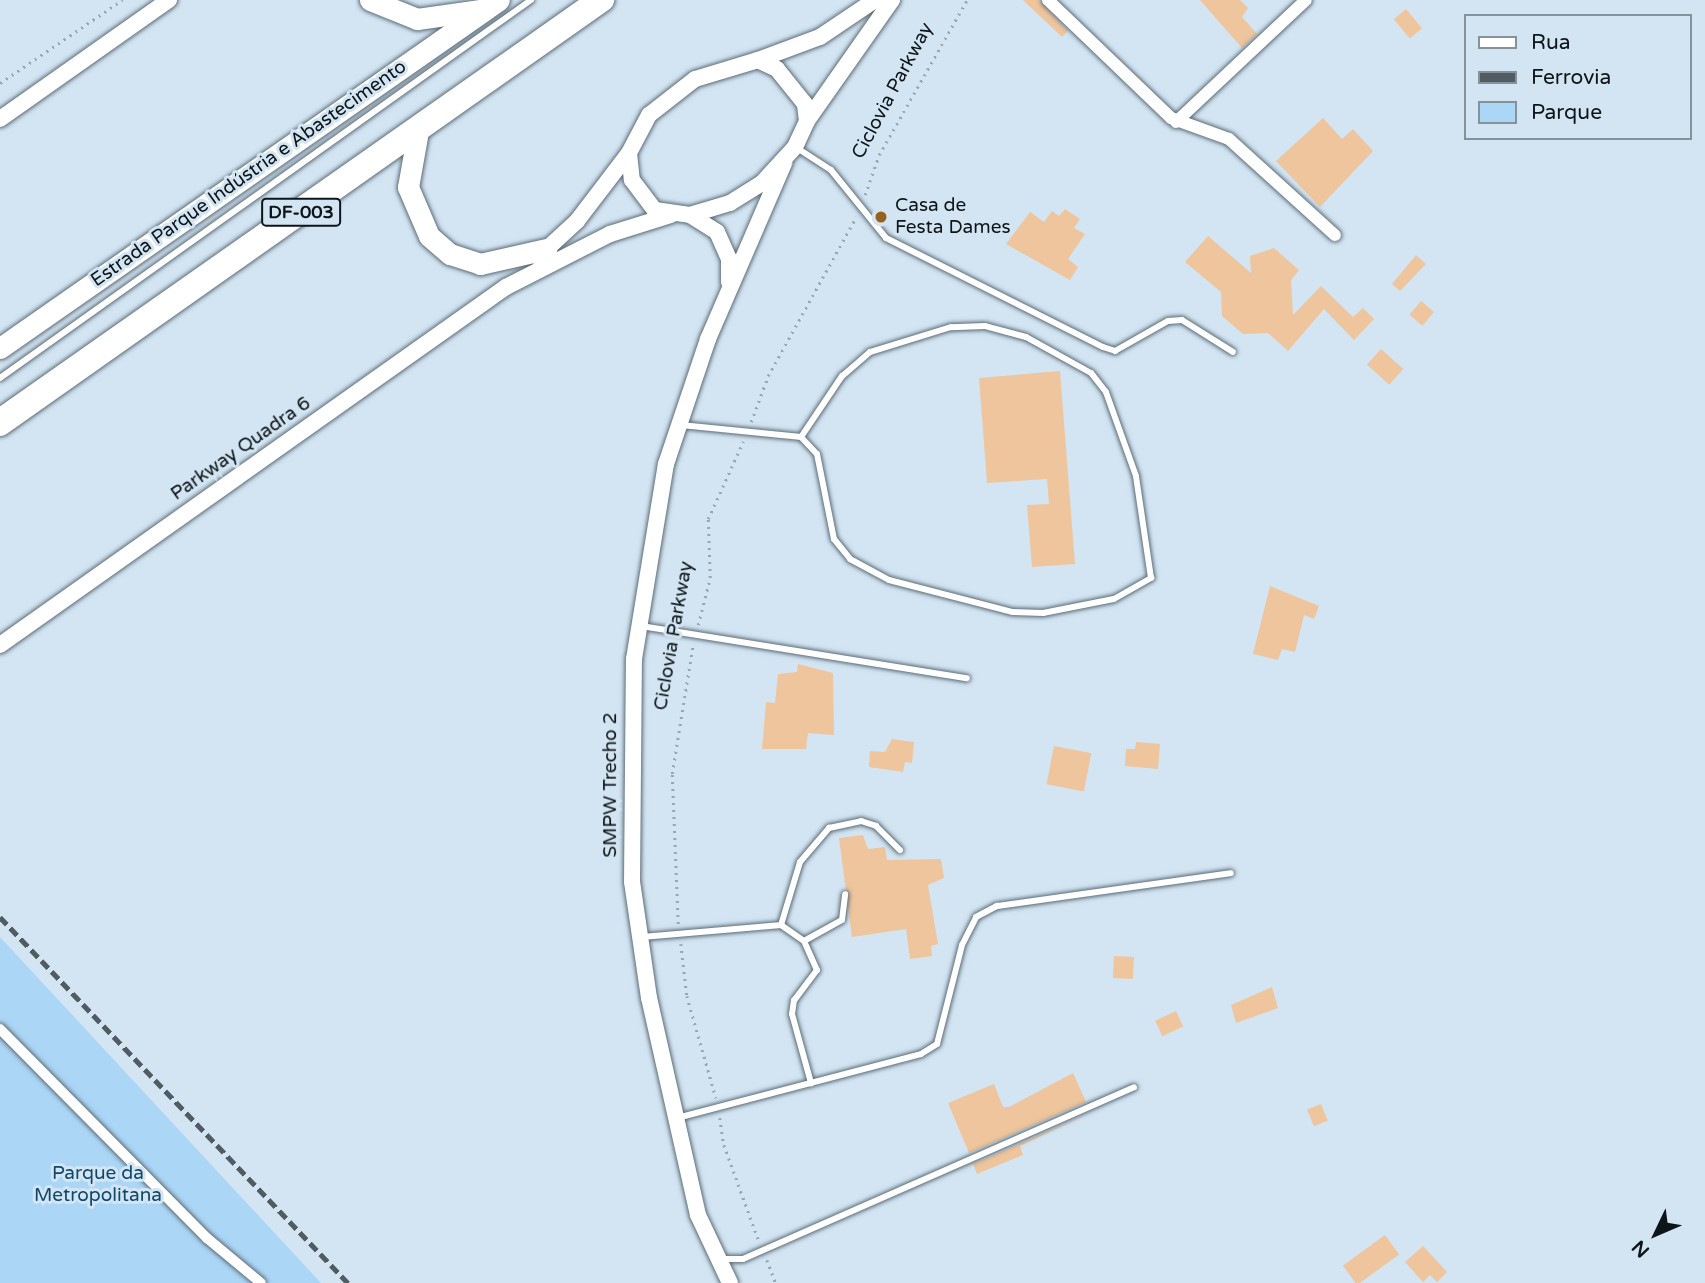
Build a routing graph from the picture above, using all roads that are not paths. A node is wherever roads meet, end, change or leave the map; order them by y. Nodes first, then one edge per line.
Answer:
1 (169, 0) edge
2 (370, 0) edge
3 (531, 0) edge
4 (584, 0) edge
5 (603, 0) edge
6 (875, 0) edge
7 (892, 0) edge
8 (1048, 0) edge
9 (1306, 0) edge
10 (492, 5) edge
11 (758, 60) junction
12 (0, 119) edge
13 (807, 121) junction
14 (1176, 122) junction
15 (418, 131) junction
16 (795, 147) junction
17 (629, 153) junction
18 (784, 163) junction
19 (671, 215) junction
20 (690, 215) junction
21 (1335, 235) dead end
22 (546, 249) junction
23 (506, 287) junction
24 (729, 287) junction
25 (0, 348) edge
26 (1233, 352) dead end
27 (0, 378) edge
28 (0, 410) edge
29 (0, 425) edge
30 (680, 425) junction
31 (802, 437) junction
32 (639, 625) junction
33 (0, 645) edge
34 (968, 678) dead end
35 (900, 850) dead end
36 (1231, 873) dead end
37 (845, 894) dead end
38 (780, 925) junction
39 (640, 937) junction
40 (804, 941) junction
41 (0, 1029) edge
42 (811, 1083) junction
43 (1134, 1087) dead end
44 (677, 1118) junction
45 (718, 1259) junction
46 (261, 1283) edge
47 (730, 1283) edge

1 - 12 street
2 - 10 highway
3 - 27 lane
4 - 28 lane
5 - 15 highway, DF-003
6 - 11 street
7 - 13 street
8 - 14 street
9 - 14 street
10 - 25 highway, Estrada Parque Indústria e Abastecimento / DF-003
11 - 13 street
11 - 17 street
13 - 16 street
14 - 21 street
15 - 22 highway
15 - 29 highway, DF-003
16 - 18 street
16 - 26 lane
17 - 19 street
17 - 22 street, Parkway Quadra 6
18 - 20 street
18 - 24 street
19 - 20 street
19 - 23 street, Parkway Quadra 6
20 - 24 street
22 - 23 street, Parkway Quadra 6
23 - 33 street, Parkway Quadra 6
24 - 30 street, SMPW Trecho 2
30 - 31 lane
30 - 32 street, SMPW Trecho 2
31 - 31 lane
32 - 34 lane
32 - 39 street, SMPW Trecho 2
35 - 38 lane
36 - 42 lane
37 - 40 lane
38 - 39 lane
38 - 40 lane
39 - 44 street, SMPW Trecho 2
40 - 42 lane
41 - 46 street
42 - 44 lane
43 - 45 lane
44 - 45 street, SMPW Trecho 2
45 - 47 street, SMPW Trecho 2

